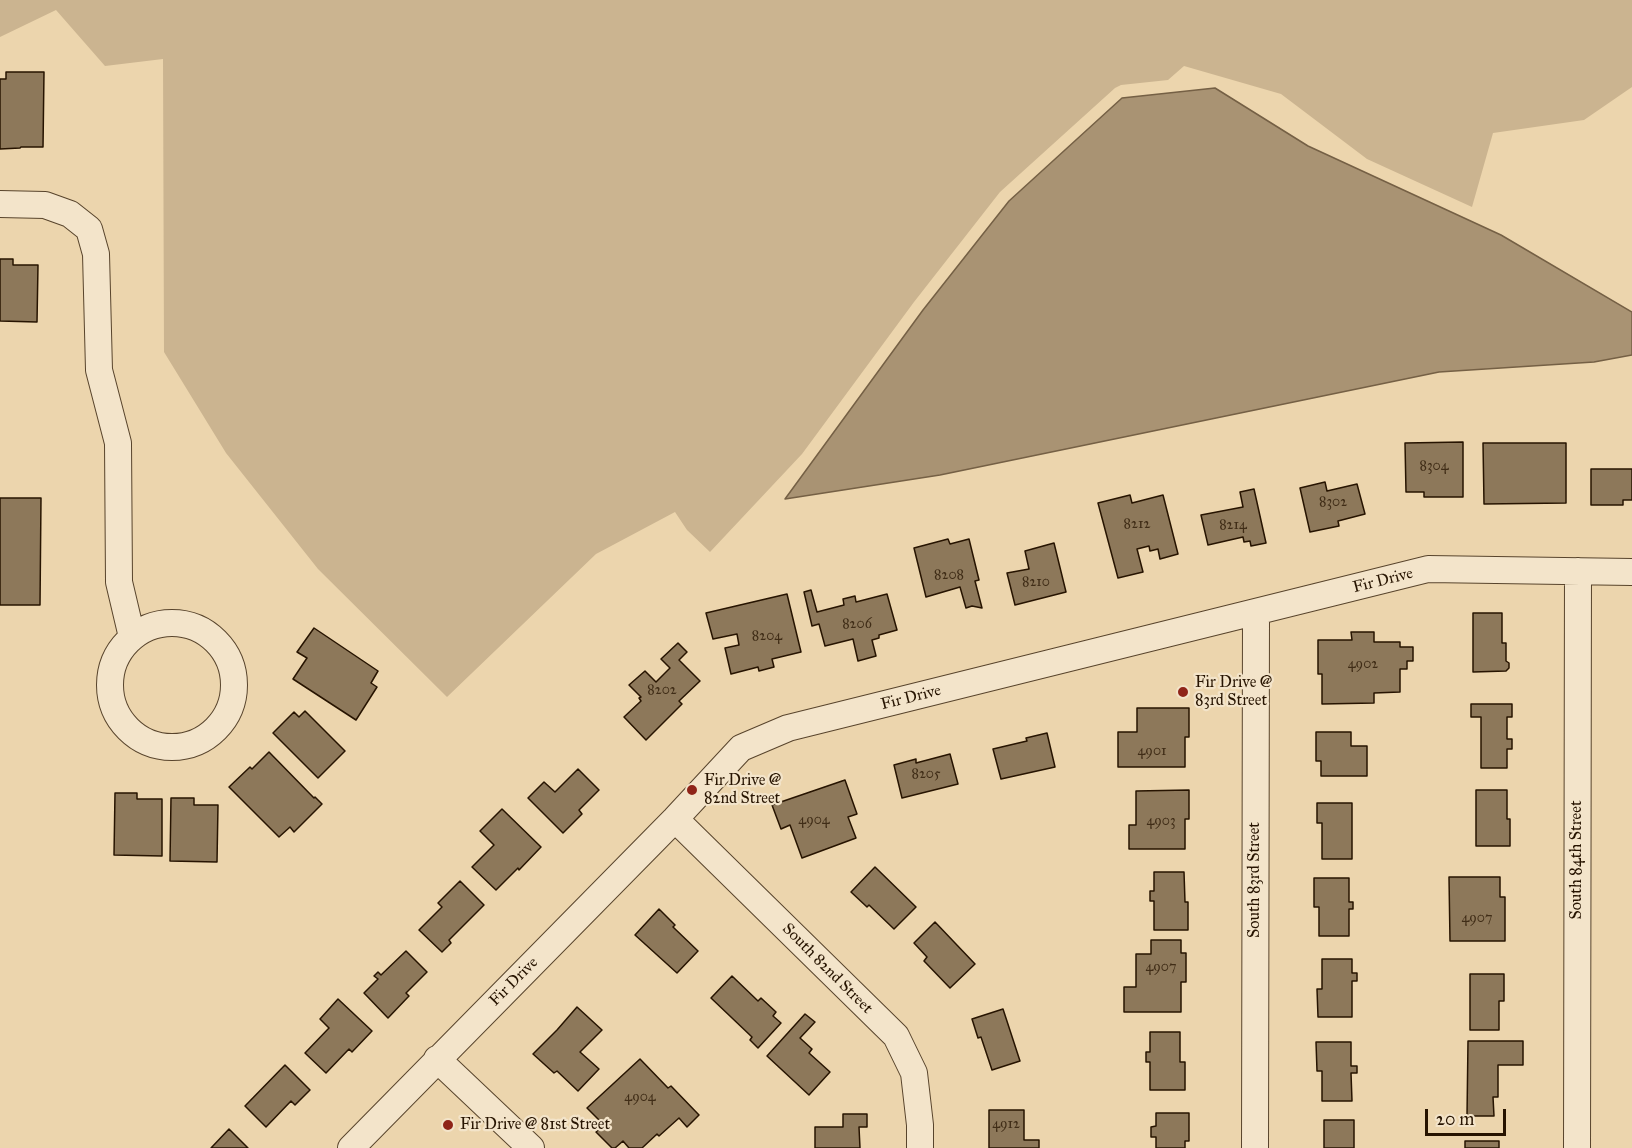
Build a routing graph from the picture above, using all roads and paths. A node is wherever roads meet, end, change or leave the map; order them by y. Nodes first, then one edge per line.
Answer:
1 (0, 204) edge
2 (1578, 571) junction
3 (1632, 572) edge
4 (1256, 613) junction
5 (132, 637) junction
6 (675, 819) junction
7 (437, 1059) junction
8 (351, 1148) edge
9 (531, 1148) edge
10 (920, 1148) edge
11 (1255, 1148) edge
12 (1577, 1148) edge

1 - 5 street
2 - 3 street, Fir Drive
2 - 4 street, Fir Drive
2 - 12 street, South 84th Street
4 - 6 street, Fir Drive
4 - 11 street, South 83rd Street
5 - 5 street
6 - 7 street, Fir Drive
6 - 10 street, South 82nd Street
7 - 8 street, Fir Drive
7 - 9 street

